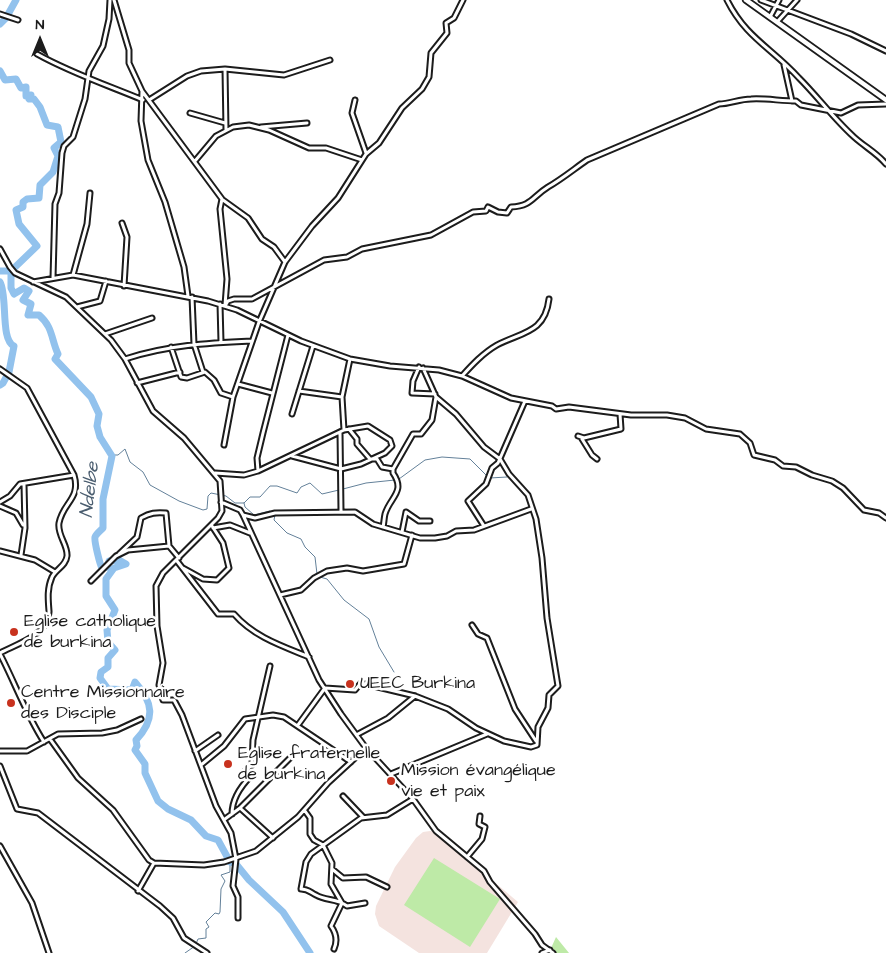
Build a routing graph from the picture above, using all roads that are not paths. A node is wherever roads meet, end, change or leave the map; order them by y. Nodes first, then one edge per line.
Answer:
1 (110, 0) edge
2 (114, 0) edge
3 (463, 0) edge
4 (727, 0) edge
5 (746, 0) edge
6 (761, 0) edge
7 (779, 0) edge
8 (797, 0) edge
9 (775, 7) junction
10 (787, 11) junction
11 (2, 14) edge
12 (770, 17) junction
13 (18, 20) dead end
14 (777, 22) junction
15 (886, 51) edge
16 (37, 54) dead end
17 (330, 60) dead end
18 (784, 64) junction
19 (225, 69) junction
20 (88, 78) junction
21 (142, 91) junction
22 (143, 100) junction
23 (149, 100) junction
24 (355, 100) dead end
25 (792, 101) junction
26 (886, 102) edge
27 (828, 110) junction
28 (190, 113) dead end
29 (226, 123) junction
30 (307, 123) dead end
31 (258, 127) junction
32 (226, 130) junction
33 (366, 154) junction
34 (362, 160) junction
35 (195, 161) junction
36 (886, 164) edge
37 (90, 193) dead end
38 (222, 199) junction
39 (122, 223) dead end
40 (0, 249) edge
41 (285, 262) junction
42 (72, 275) junction
43 (53, 278) junction
44 (106, 281) junction
45 (33, 282) junction
46 (124, 286) junction
47 (274, 287) junction
48 (190, 297) junction
49 (549, 299) dead end
50 (220, 304) junction
51 (225, 306) junction
52 (77, 307) junction
53 (152, 318) dead end
54 (259, 322) junction
55 (105, 334) junction
56 (288, 335) junction
57 (252, 341) junction
58 (221, 342) junction
59 (194, 344) junction
60 (171, 346) junction
61 (313, 346) junction
62 (125, 359) junction
63 (350, 359) junction
64 (421, 368) junction
65 (0, 369) edge
66 (180, 372) junction
67 (203, 372) junction
68 (462, 376) junction
69 (137, 383) junction
70 (238, 384) junction
71 (299, 391) junction
72 (272, 393) junction
73 (436, 396) junction
74 (233, 397) junction
75 (342, 397) junction
76 (525, 401) junction
77 (292, 414) dead end
78 (620, 414) junction
79 (348, 429) junction
80 (342, 431) junction
81 (224, 445) dead end
82 (292, 456) junction
83 (370, 459) junction
84 (500, 459) junction
85 (597, 459) dead end
86 (341, 469) junction
87 (393, 469) junction
88 (258, 471) junction
89 (214, 473) junction
90 (74, 475) junction
91 (24, 484) junction
92 (0, 502) edge
93 (221, 502) junction
94 (0, 506) edge
95 (531, 509) junction
96 (340, 512) junction
97 (243, 514) junction
98 (886, 518) edge
99 (430, 521) dead end
100 (484, 526) junction
101 (213, 527) junction
102 (383, 527) junction
103 (25, 528) junction
104 (402, 532) junction
105 (250, 534) junction
106 (412, 535) junction
107 (169, 546) junction
108 (0, 551) edge
109 (119, 554) junction
110 (21, 555) junction
111 (178, 559) junction
112 (180, 566) junction
113 (55, 572) junction
114 (91, 581) dead end
115 (280, 595) junction
116 (472, 625) dead end
117 (0, 654) edge
118 (309, 658) junction
119 (270, 666) dead end
120 (325, 688) junction
121 (415, 696) junction
122 (260, 716) junction
123 (140, 719) dead end
124 (298, 726) junction
125 (488, 733) junction
126 (358, 734) junction
127 (218, 735) dead end
128 (50, 739) junction
129 (44, 742) junction
130 (537, 745) junction
131 (366, 748) junction
132 (195, 750) junction
133 (0, 751) edge
134 (290, 758) dead end
135 (351, 762) junction
136 (201, 764) junction
137 (0, 766) edge
138 (391, 774) junction
139 (343, 796) dead end
140 (413, 799) junction
141 (240, 808) junction
142 (305, 811) junction
143 (232, 814) junction
144 (480, 816) dead end
145 (363, 818) junction
146 (224, 819) junction
147 (273, 838) junction
148 (323, 845) junction
149 (0, 846) edge
150 (467, 857) junction
151 (235, 859) junction
152 (154, 863) junction
153 (332, 869) junction
154 (387, 887) dead end
155 (138, 890) junction
156 (342, 902) junction
157 (365, 903) dead end
158 (238, 918) dead end
159 (334, 949) dead end
160 (552, 951) edge
161 (49, 953) edge
162 (207, 953) edge
163 (542, 953) edge

1 - 20 street
2 - 21 street
3 - 33 street
4 - 18 street
5 - 12 main road
6 - 9 street
7 - 9 street
8 - 10 street
9 - 10 street
9 - 12 street
10 - 14 street
10 - 15 street
11 - 13 street
12 - 14 main road
14 - 26 main road
16 - 20 street
17 - 19 street
18 - 25 street
18 - 27 street
19 - 23 street
19 - 29 street
20 - 22 street
20 - 43 street
21 - 22 street
21 - 23 street
22 - 48 street
23 - 35 street
24 - 33 street
25 - 27 street
25 - 47 street
26 - 27 street
27 - 36 street
28 - 29 street
29 - 32 street
30 - 31 street
31 - 32 street
31 - 34 street
32 - 35 street
33 - 34 street
34 - 41 street
35 - 38 street
37 - 42 street
38 - 41 street
38 - 51 street
39 - 46 street
40 - 45 street
41 - 47 street
42 - 43 street
42 - 44 street
43 - 45 street
44 - 46 street
44 - 52 street
45 - 52 street
46 - 48 street
47 - 51 street
47 - 54 street
48 - 50 street
48 - 59 street
49 - 68 street
50 - 51 street
50 - 58 street
51 - 54 street
52 - 55 street
53 - 55 street
54 - 56 street
54 - 57 street
55 - 62 street
56 - 61 street
56 - 72 street
57 - 58 street
57 - 70 street
58 - 59 street
59 - 60 street
59 - 67 street
60 - 62 street
60 - 66 street
61 - 63 street
61 - 71 street
62 - 69 street
63 - 64 street
63 - 75 street
64 - 68 street
64 - 73 street
64 - 73 street
65 - 90 street
66 - 67 street
66 - 69 street
67 - 74 street
68 - 76 street
69 - 89 street
70 - 72 street
70 - 74 street
71 - 75 street
71 - 77 street
72 - 88 street
73 - 84 street
73 - 87 street
74 - 81 street
75 - 80 street
76 - 78 street
76 - 84 street
78 - 85 street
78 - 98 street
79 - 80 street
79 - 83 street
79 - 83 street
80 - 82 street
80 - 86 street
82 - 86 street
82 - 88 street
83 - 86 street
83 - 87 street
84 - 95 street
84 - 100 street
86 - 96 street
87 - 102 street
88 - 89 street
89 - 93 street
90 - 91 street
90 - 113 street
91 - 92 street
91 - 103 street
93 - 97 street
93 - 101 street
94 - 103 street
95 - 100 street
95 - 130 street
96 - 97 street
96 - 102 street
97 - 105 street
99 - 104 street
100 - 106 street
101 - 105 street
101 - 111 street
101 - 112 street
102 - 104 street
103 - 110 street
104 - 106 street
105 - 115 street
106 - 115 street
107 - 109 street
107 - 109 street
107 - 111 street
108 - 110 street
109 - 114 street
110 - 113 street
111 - 112 street
111 - 132 street
112 - 118 street
113 - 117 street
115 - 118 street
116 - 130 street
117 - 129 street
118 - 120 street
119 - 122 street
120 - 121 street
120 - 124 street
120 - 126 street
121 - 125 street
121 - 126 street
122 - 124 street
122 - 136 street
122 - 143 street
123 - 128 street
124 - 135 street
125 - 130 street
125 - 138 street
126 - 131 street
127 - 132 street
128 - 129 street
128 - 152 street
129 - 133 street
131 - 135 street
131 - 138 street
132 - 136 street
134 - 141 street
135 - 142 street
136 - 146 street
137 - 155 street
138 - 140 street
139 - 145 street
140 - 145 street
140 - 150 street
141 - 143 street
141 - 147 street
142 - 147 street
142 - 148 street
143 - 146 street
144 - 150 street
145 - 148 street
146 - 151 street
147 - 151 street
148 - 153 street
148 - 156 street
149 - 161 street
150 - 160 street
151 - 152 street
151 - 158 street
152 - 155 street
153 - 154 street
153 - 156 street
155 - 162 street
156 - 157 street
156 - 159 street
160 - 163 street

